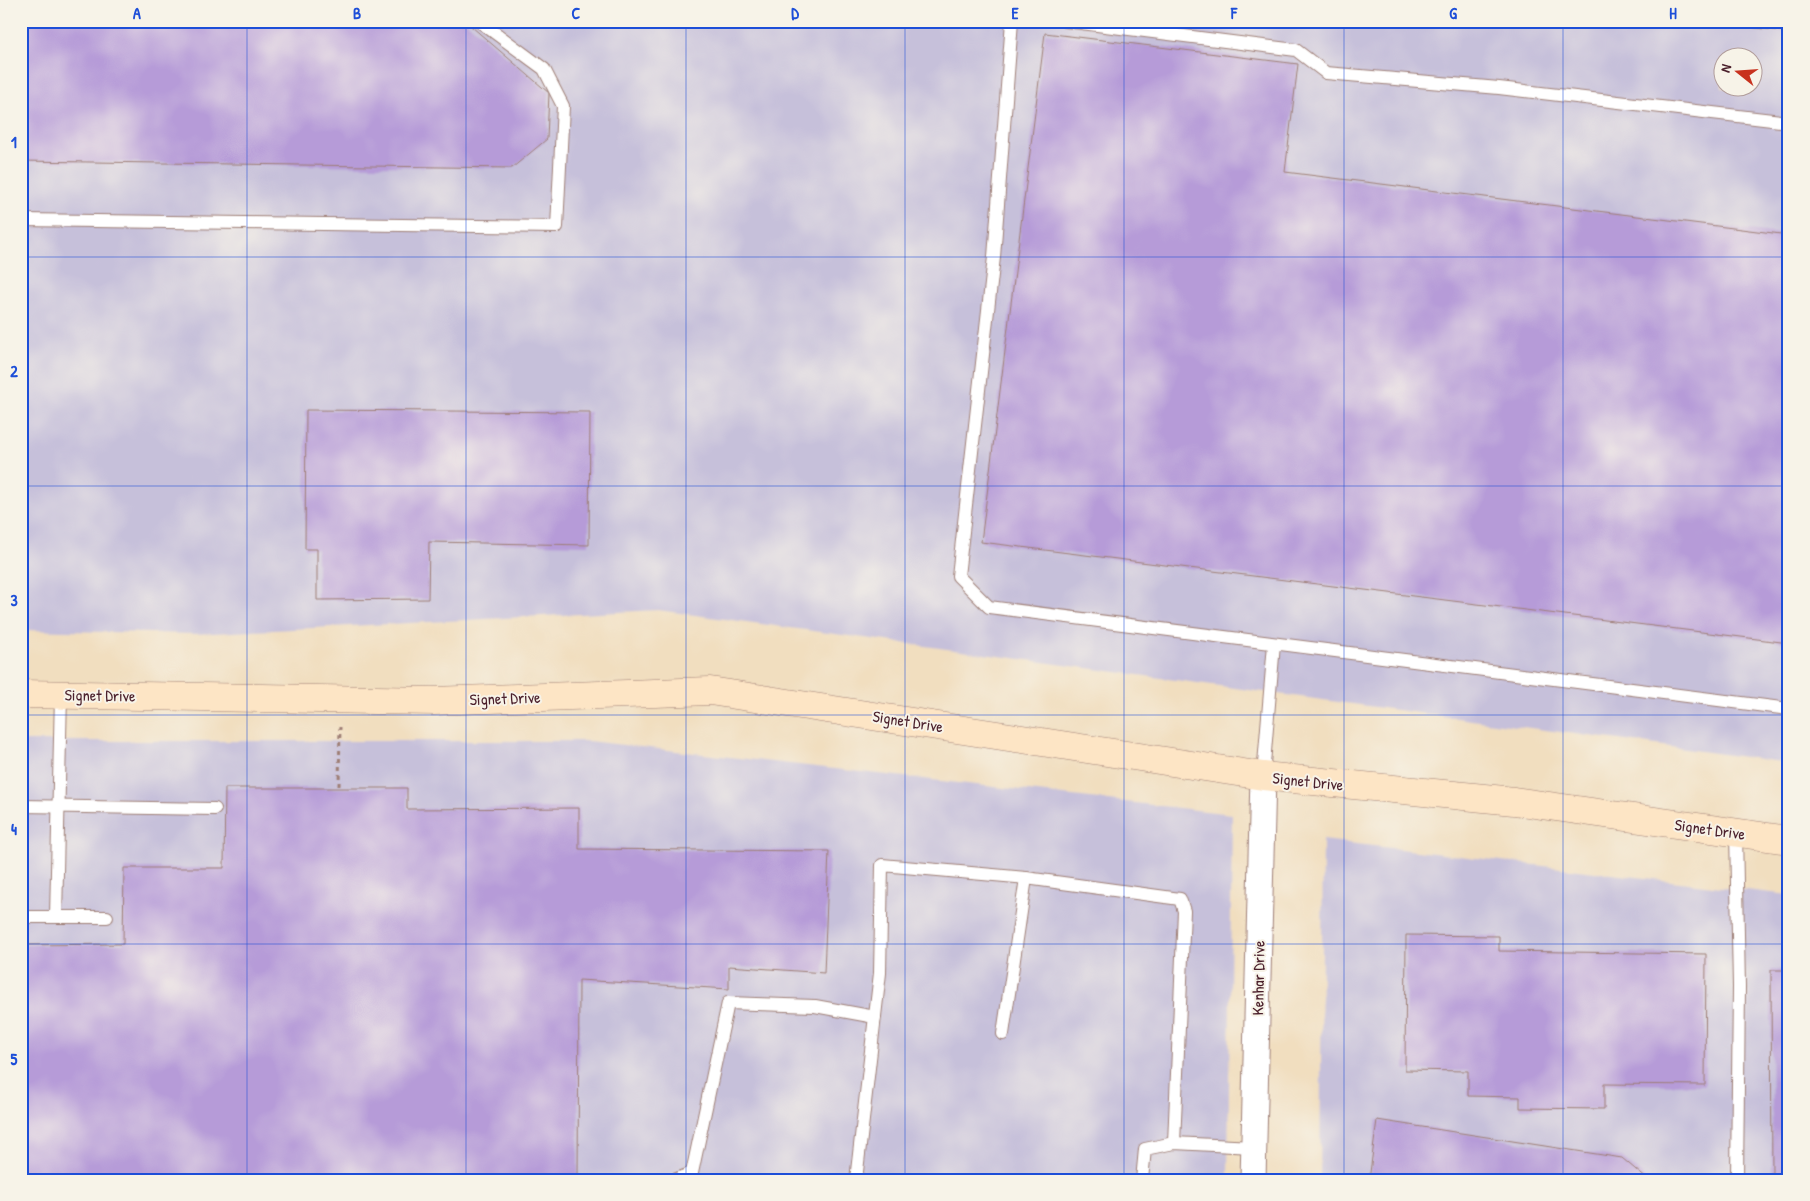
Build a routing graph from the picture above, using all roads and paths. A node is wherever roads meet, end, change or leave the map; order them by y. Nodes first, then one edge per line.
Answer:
1 (479, 21) edge
2 (1012, 21) edge
3 (1065, 21) edge
4 (1789, 122) edge
5 (21, 220) edge
6 (1274, 644) junction
7 (21, 694) edge
8 (61, 694) junction
9 (340, 699) junction
10 (1789, 709) edge
11 (1263, 776) junction
12 (339, 786) dead end
13 (21, 806) edge
14 (58, 807) junction
15 (215, 809) dead end
16 (1736, 832) junction
17 (1789, 840) edge
18 (1026, 878) junction
19 (21, 917) edge
20 (56, 917) junction
21 (107, 917) dead end
22 (875, 1017) junction
23 (1004, 1034) dead end
24 (1174, 1143) junction
25 (1253, 1147) junction
26 (674, 1180) edge
27 (856, 1180) edge
28 (1142, 1180) edge
29 (1253, 1180) edge
30 (1737, 1180) edge

1 - 5 lane
2 - 6 lane
3 - 4 lane
6 - 10 lane
6 - 11 lane
7 - 8 street, Signet Drive
8 - 9 street, Signet Drive
8 - 14 lane
9 - 11 street, Signet Drive
9 - 12 path
11 - 16 street, Signet Drive
11 - 25 street, Kenhar Drive
13 - 14 lane
14 - 15 lane
14 - 20 lane
16 - 17 street, Signet Drive
16 - 30 lane
18 - 22 lane
18 - 23 lane
18 - 24 lane
19 - 20 lane
20 - 21 lane
22 - 26 lane
22 - 27 lane
24 - 25 lane
24 - 28 lane
25 - 29 street, Kenhar Drive

